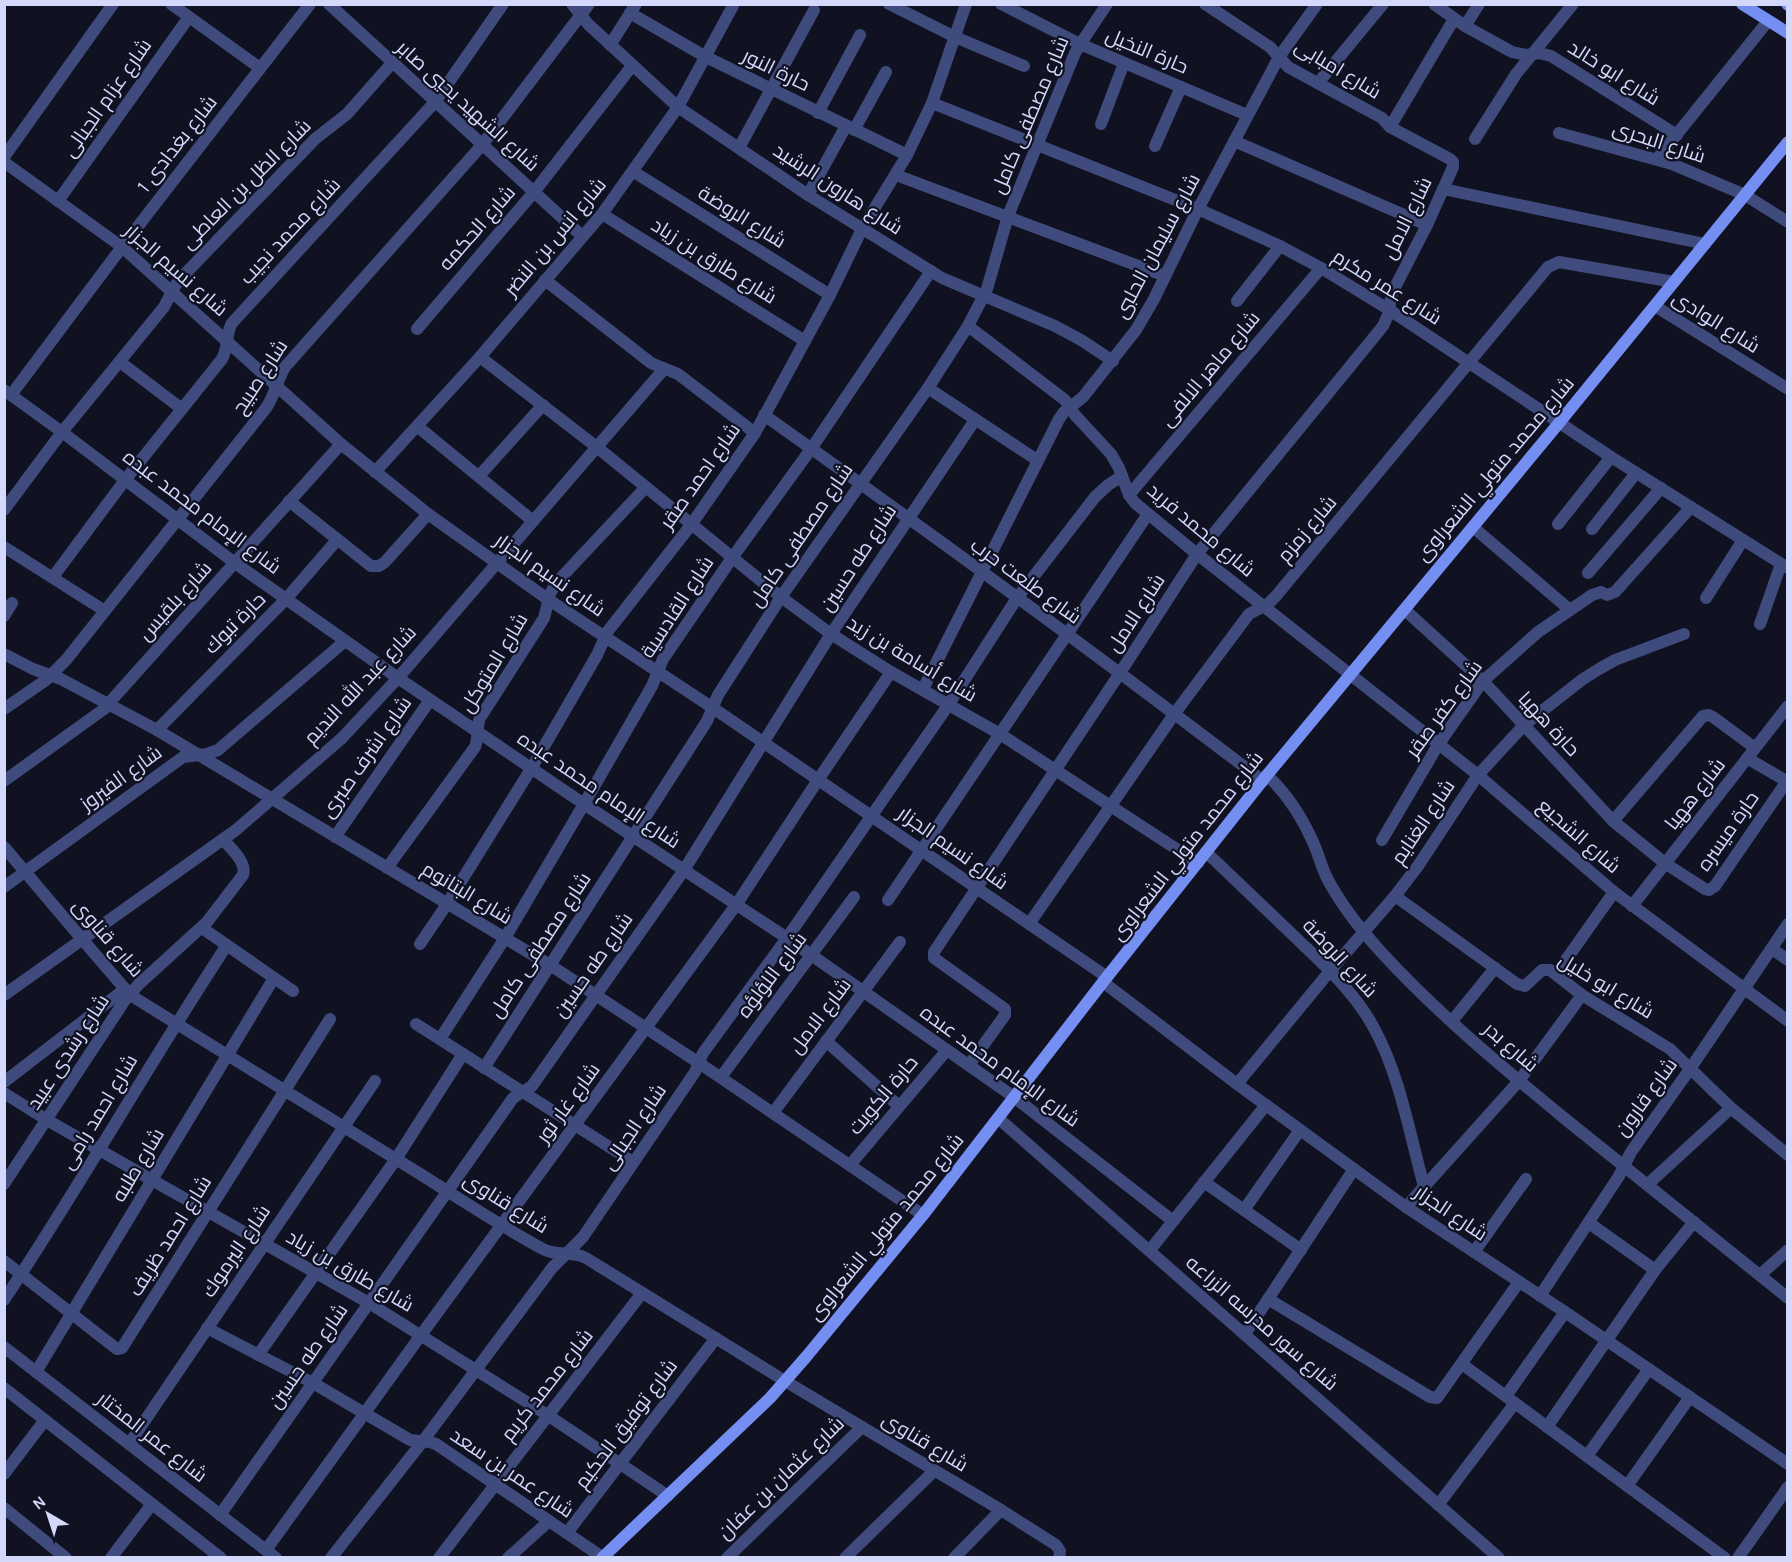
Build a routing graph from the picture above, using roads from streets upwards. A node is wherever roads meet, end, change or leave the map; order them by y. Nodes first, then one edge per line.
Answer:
1 (113, 4) edge
2 (171, 4) edge
3 (310, 4) edge
4 (329, 4) edge
5 (503, 4) edge
6 (572, 4) edge
7 (589, 4) edge
8 (735, 4) edge
9 (889, 4) edge
10 (966, 4) edge
11 (1001, 4) edge
12 (1107, 4) edge
13 (1205, 4) edge
14 (1317, 4) edge
15 (1383, 4) edge
16 (1434, 4) edge
17 (1479, 4) edge
18 (1573, 4) edge
19 (1742, 4) edge
20 (633, 9) edge
21 (814, 10) dead end
22 (581, 15) junction
23 (189, 17) junction
24 (1454, 19) junction
25 (1768, 21) junction
26 (1465, 26) junction
27 (1788, 33) edge
28 (860, 35) dead end
29 (955, 37) junction
30 (1080, 44) junction
31 (610, 45) junction
32 (1532, 54) junction
33 (706, 57) junction
34 (1279, 57) junction
35 (392, 63) junction
36 (1124, 63) junction
37 (632, 66) junction
38 (1024, 66) dead end
39 (260, 68) junction
40 (886, 72) dead end
41 (1318, 83) junction
42 (1181, 87) junction
43 (771, 89) junction
44 (435, 102) junction
45 (932, 103) junction
46 (678, 107) junction
47 (818, 113) junction
48 (1247, 115) junction
49 (1101, 124) dead end
50 (1390, 127) junction
51 (850, 128) junction
52 (1560, 133) dead end
53 (1677, 135) junction
54 (1475, 139) dead end
55 (1234, 141) junction
56 (1788, 142) edge
57 (482, 145) junction
58 (1036, 145) junction
59 (1155, 146) dead end
60 (739, 148) junction
61 (907, 155) junction
62 (4, 157) edge
63 (1657, 159) junction
64 (4, 162) edge
65 (1453, 162) joint
66 (634, 172) junction
67 (896, 176) junction
68 (1443, 189) junction
69 (534, 192) junction
70 (808, 195) junction
71 (1745, 195) junction
72 (58, 201) junction
73 (1198, 209) junction
74 (602, 214) junction
75 (1008, 216) junction
76 (1788, 222) edge
77 (1427, 225) junction
78 (862, 229) junction
79 (582, 236) junction
80 (1705, 244) junction
81 (1280, 246) junction
82 (122, 247) junction
83 (1321, 268) junction
84 (932, 272) junction
85 (1165, 276) junction
86 (545, 280) junction
87 (1674, 282) junction
88 (173, 291) junction
89 (830, 295) junction
90 (984, 297) junction
91 (1238, 301) dead end
92 (1655, 306) junction
93 (1388, 309) junction
94 (968, 326) junction
95 (417, 329) dead end
96 (805, 341) junction
97 (227, 342) junction
98 (480, 357) junction
99 (1113, 361) junction
100 (120, 362) junction
101 (1469, 363) junction
102 (664, 369) junction
103 (276, 388) junction
104 (928, 388) junction
105 (1788, 389) edge
106 (8, 393) edge
107 (543, 405) junction
108 (1070, 408) junction
109 (182, 409) junction
110 (764, 415) junction
111 (975, 420) junction
112 (1559, 423) junction
113 (417, 426) junction
114 (62, 432) junction
115 (755, 433) junction
116 (341, 444) junction
117 (598, 448) junction
118 (811, 448) junction
119 (1611, 457) junction
120 (1037, 460) junction
121 (375, 472) junction
122 (1636, 473) junction
123 (479, 476) junction
124 (1122, 476) junction
125 (125, 480) junction
126 (860, 483) junction
127 (646, 487) junction
128 (1661, 488) junction
129 (1129, 495) junction
130 (289, 501) junction
131 (1691, 507) junction
132 (4, 510) edge
133 (428, 514) junction
134 (1148, 514) junction
135 (909, 517) junction
136 (177, 519) junction
137 (533, 521) junction
138 (1558, 524) dead end
139 (691, 525) junction
140 (1473, 527) junction
141 (1592, 529) dead end
142 (337, 540) junction
143 (1743, 540) junction
144 (4, 547) edge
145 (1197, 554) junction
146 (732, 558) junction
147 (498, 562) junction
148 (235, 563) junction
149 (1784, 566) edge
150 (982, 573) junction
151 (1588, 573) dead end
152 (53, 577) junction
153 (781, 597) junction
154 (1017, 598) junction
155 (1706, 598) dead end
156 (286, 599) junction
157 (549, 600) junction
158 (12, 603) dead end
159 (1263, 606) junction
160 (1404, 609) junction
161 (1570, 610) junction
162 (105, 611) junction
163 (4, 616) edge
164 (1760, 624) dead end
165 (831, 634) junction
166 (1684, 634) dead end
167 (1067, 635) junction
168 (605, 638) junction
169 (345, 641) junction
170 (4, 654) edge
171 (657, 672) junction
172 (891, 672) junction
173 (1120, 673) junction
174 (52, 675) junction
175 (1350, 676) junction
176 (398, 678) junction
177 (1483, 681) junction
178 (923, 689) junction
179 (430, 700) junction
180 (110, 703) junction
181 (949, 704) junction
182 (1788, 706) edge
183 (712, 708) junction
184 (4, 709) edge
185 (1174, 713) junction
186 (1524, 725) junction
187 (157, 730) junction
188 (478, 733) junction
189 (1000, 734) junction
190 (763, 743) junction
191 (1438, 745) junction
192 (1751, 753) junction
193 (201, 755) junction
194 (531, 769) junction
195 (1056, 769) junction
196 (1478, 775) junction
197 (1265, 778) junction
198 (818, 780) junction
199 (4, 781) edge
200 (1787, 782) edge
201 (272, 799) junction
202 (584, 804) junction
203 (1110, 805) junction
204 (871, 815) junction
205 (1613, 821) junction
206 (633, 836) junction
207 (335, 837) junction
208 (223, 839) junction
209 (1382, 840) dead end
210 (4, 847) edge
211 (922, 851) junction
212 (1206, 852) junction
213 (1198, 863) junction
214 (1666, 864) junction
215 (387, 868) junction
216 (684, 870) junction
217 (26, 873) junction
218 (4, 887) edge
219 (976, 888) junction
220 (1614, 892) junction
221 (1395, 896) junction
222 (855, 897) dead end
223 (888, 900) dead end
224 (447, 904) junction
225 (736, 904) junction
226 (1632, 906) junction
227 (1029, 924) junction
228 (1788, 924) edge
229 (202, 928) junction
230 (1364, 932) junction
231 (505, 938) junction
232 (787, 938) junction
233 (82, 939) junction
234 (900, 942) dead end
235 (420, 944) dead end
236 (227, 945) junction
237 (1772, 949) junction
238 (811, 955) junction
239 (1788, 960) edge
240 (550, 965) junction
241 (1495, 968) junction
242 (1330, 971) junction
243 (1556, 974) junction
244 (274, 978) junction
245 (1105, 980) junction
246 (7, 988) edge
247 (1745, 988) junction
248 (128, 991) junction
249 (293, 991) dead end
250 (863, 992) junction
251 (596, 995) junction
252 (1582, 995) junction
253 (330, 1019) dead end
254 (1452, 1021) junction
255 (1788, 1021) edge
256 (176, 1023) junction
257 (416, 1024) dead end
258 (647, 1028) junction
259 (440, 1039) junction
260 (826, 1041) junction
261 (946, 1050) junction
262 (463, 1054) junction
263 (228, 1055) junction
264 (699, 1063) junction
265 (969, 1065) junction
266 (484, 1068) junction
267 (1690, 1069) junction
268 (721, 1077) junction
269 (375, 1081) dead end
270 (1519, 1081) junction
271 (4, 1082) edge
272 (1237, 1084) junction
273 (284, 1090) junction
274 (523, 1091) junction
275 (4, 1094) edge
276 (1014, 1097) junction
277 (1266, 1105) junction
278 (899, 1106) junction
279 (1731, 1108) junction
280 (773, 1113) junction
281 (998, 1118) junction
282 (47, 1120) junction
283 (576, 1125) junction
284 (343, 1128) junction
285 (1300, 1130) junction
286 (99, 1150) junction
287 (1788, 1155) edge
288 (396, 1159) junction
289 (633, 1162) junction
290 (850, 1165) junction
291 (1624, 1167) junction
292 (1354, 1169) junction
293 (1526, 1179) dead end
294 (152, 1180) junction
295 (1204, 1182) junction
296 (4, 1184) edge
297 (1647, 1185) junction
298 (1424, 1186) junction
299 (448, 1191) junction
300 (1406, 1207) junction
301 (1244, 1210) junction
302 (207, 1212) junction
303 (923, 1215) junction
304 (1173, 1221) junction
305 (1694, 1222) junction
306 (1589, 1223) junction
307 (501, 1226) junction
308 (264, 1244) junction
309 (1150, 1250) junction
310 (1301, 1250) junction
311 (1788, 1250) edge
312 (1474, 1252) junction
313 (568, 1253) junction
314 (4, 1262) edge
315 (1655, 1270) junction
316 (316, 1273) junction
317 (21, 1275) junction
318 (1760, 1275) junction
319 (1519, 1282) junction
320 (642, 1293) junction
321 (1540, 1296) junction
322 (1788, 1298) edge
323 (1268, 1299) junction
324 (4, 1300) edge
325 (369, 1303) junction
326 (1565, 1312) junction
327 (71, 1314) junction
328 (207, 1328) junction
329 (1245, 1334) junction
330 (420, 1335) junction
331 (716, 1338) junction
332 (1607, 1341) junction
333 (4, 1347) edge
334 (258, 1354) junction
335 (1462, 1364) junction
336 (476, 1369) junction
337 (1649, 1369) junction
338 (36, 1372) junction
339 (785, 1381) junction
340 (313, 1383) junction
341 (4, 1388) edge
342 (1690, 1397) junction
343 (1510, 1400) junction
344 (364, 1413) junction
345 (549, 1416) junction
346 (45, 1420) junction
347 (862, 1427) junction
348 (1547, 1427) junction
349 (423, 1441) junction
350 (129, 1444) junction
351 (1587, 1456) junction
352 (621, 1464) junction
353 (1788, 1464) edge
354 (934, 1471) junction
355 (4, 1474) edge
356 (495, 1484) junction
357 (1627, 1486) junction
358 (1788, 1487) edge
359 (668, 1496) junction
360 (152, 1504) junction
361 (1438, 1505) junction
362 (4, 1508) edge
363 (1001, 1510) junction
364 (220, 1515) junction
365 (549, 1521) junction
366 (567, 1533) junction
367 (271, 1554) edge
368 (1060, 1554) edge
369 (605, 1556) edge
370 (66, 1557) edge
371 (111, 1557) edge
372 (221, 1557) edge
373 (331, 1557) edge
374 (439, 1557) edge
375 (508, 1557) edge
376 (727, 1557) edge
377 (845, 1557) edge
378 (954, 1557) edge
379 (1499, 1557) edge
380 (1725, 1557) edge
381 (1738, 1557) edge

1 - 62 street
2 - 23 street
3 - 39 street, شارع بغدادى 1
4 - 35 street, شارع الشهيد يحيي صابر
5 - 44 street, شارع محمد نجيب
6 - 22 street, شارع هارون الرشيد
7 - 22 street, شارع صبيح
8 - 33 street, شارع انس بن النضر
9 - 29 street
10 - 29 street, شارع احمد صقر
11 - 30 street, حارة النخيل
12 - 30 street, شارع مصطفى كامل
13 - 34 street, شارع امبابى
14 - 34 street, شارع سليمان الحلبى
15 - 41 street
16 - 24 street, شارع ابو خالد
17 - 26 street
18 - 32 street
19 - 25 street
20 - 31 street
20 - 33 street, حارة النور
21 - 43 street
22 - 31 street, شارع هارون الرشيد
22 - 57 street, شارع صبيح
23 - 39 street
23 - 72 street, شارع عزام الجبالى
24 - 26 street, شارع ابو خالد
24 - 50 street
25 - 27 street
25 - 53 street
26 - 32 street, شارع ابو خالد
28 - 47 street
29 - 38 street
29 - 45 street, شارع احمد صقر
30 - 36 street, حارة النخيل
30 - 58 street, شارع مصطفى كامل
31 - 37 street, شارع هارون الرشيد
32 - 53 street, شارع ابو خالد
32 - 54 street
33 - 43 street, حارة النور
33 - 46 street, شارع انس بن النضر
34 - 41 street, شارع امبابى
34 - 48 street, شارع سليمان الحلبى
35 - 44 street, شارع الشهيد يحيي صابر
35 - 88 street, شارع الظل بن العاطى
36 - 42 street, حارة النخيل
36 - 49 street
37 - 46 street, شارع هارون الرشيد
37 - 69 street, شارع الحكمه
39 - 82 street, شارع بغدادى 1
40 - 51 street
41 - 50 street, شارع امبابى
42 - 48 street, حارة النخيل
42 - 59 street
43 - 47 street, حارة النور
43 - 60 street
44 - 57 street, شارع الشهيد يحيي صابر
44 - 97 street, شارع محمد نجيب
45 - 58 street, شارع عمر مكرم
45 - 61 street, شارع احمد صقر
46 - 60 street, شارع هارون الرشيد
46 - 66 street, شارع انس بن النضر
47 - 51 street, حارة النور
48 - 55 street, شارع سليمان الحلبى
50 - 65 street, شارع امبابى
51 - 61 street, حارة النور
51 - 70 street
52 - 63 street, شارع البحرى
53 - 63 street
55 - 73 street, شارع سليمان الحلبى
55 - 77 street
56 - 71 street, شارع محمد متولي الشعراوى
57 - 69 street, شارع الشهيد يحيي صابر
57 - 103 street, شارع صبيح
58 - 73 street, شارع عمر مكرم
58 - 75 street, شارع مصطفى كامل
60 - 70 street, شارع هارون الرشيد
61 - 67 street, شارع احمد صقر
63 - 71 street, شارع البحرى
64 - 72 street, شارع نسيم الجزار
65 - 68 street, شارع الامل
66 - 74 street, شارع انس بن النضر
66 - 89 street, شارع الروضة
67 - 75 street
67 - 78 street, شارع احمد صقر
68 - 77 street, شارع الامل
68 - 80 street
69 - 79 street, شارع الشهيد يحيي صابر
69 - 95 street, شارع الحكمه
70 - 78 street, شارع هارون الرشيد
71 - 76 street, شارع البحرى
71 - 80 street, شارع محمد متولي الشعراوى
72 - 82 street, شارع نسيم الجزار
73 - 81 street, شارع عمر مكرم
73 - 85 street, شارع سليمان الحلبى
74 - 79 street, شارع انس بن النضر
74 - 96 street, شارع طارق بن زياد
75 - 85 street
75 - 90 street, شارع مصطفى كامل
77 - 93 street, شارع الامل
78 - 84 street, شارع هارون الرشيد
78 - 89 street, شارع احمد صقر
79 - 86 street, شارع انس بن النضر
80 - 87 street, شارع محمد متولي الشعراوى
81 - 83 street, شارع عمر مكرم
81 - 91 street
82 - 88 street, شارع نسيم الجزار
82 - 106 street, شارع بغدادى 1
83 - 93 street, شارع عمر مكرم
83 - 129 street, شارع ماهر الالفى
84 - 90 street, شارع هارون الرشيد
84 - 118 street, شارع القادسية
85 - 99 street, شارع سليمان الحلبى
86 - 98 street, شارع انس بن النضر
86 - 102 street
87 - 92 street, شارع محمد متولي الشعراوى
87 - 101 street, شارع زمزم
88 - 97 street, شارع نسيم الجزار
88 - 100 street, شارع الظل بن العاطى
89 - 96 street, شارع احمد صقر
90 - 94 street, شارع مصطفى كامل
90 - 99 street, شارع هارون الرشيد
92 - 105 street, شارع الوادى
92 - 112 street, شارع محمد متولي الشعراوى
93 - 101 street, شارع عمر مكرم
93 - 145 street, شارع الامل
94 - 104 street, شارع مصطفى كامل
94 - 108 street, شارع محمد فريد
96 - 110 street, شارع احمد صقر
97 - 103 street, شارع نسيم الجزار
97 - 109 street, شارع محمد نجيب
98 - 107 street, شارع أسامة بن زيد
98 - 113 street, شارع انس بن النضر
99 - 108 street, شارع سليمان الحلبى
100 - 109 street
100 - 114 street, شارع الظل بن العاطى
101 - 112 street, شارع عمر مكرم
101 - 159 street, شارع زمزم
102 - 115 street
102 - 117 street, شارع عبد الله النديم
103 - 116 street, شارع نسيم الجزار
103 - 136 street, شارع صبيح
104 - 111 street
104 - 126 street, شارع مصطفى كامل
106 - 114 street, شارع الإمام محمد عبده
107 - 117 street, شارع أسامة بن زيد
107 - 123 street
108 - 120 street, شارع سليمان الحلبى
108 - 124 street, شارع محمد فريد
109 - 125 street, شارع محمد نجيب
110 - 115 street, شارع احمد صقر
110 - 118 street, شارع طلعت حرب
111 - 120 street
111 - 135 street, شارع طه حسين
112 - 119 street, شارع عمر مكرم
112 - 140 street, شارع محمد متولي الشعراوى
113 - 121 street, شارع انس بن النضر
113 - 123 street
114 - 125 street, شارع الإمام محمد عبده
114 - 132 street, شارع الظل بن العاطى
115 - 139 street, شارع احمد صقر
116 - 121 street, شارع نسيم الجزار
116 - 130 street, شارع بلقيس
117 - 127 street, شارع أسامة بن زيد
117 - 137 street, شارع عبد الله النديم
118 - 126 street, شارع طلعت حرب
118 - 146 street, شارع القادسية
119 - 122 street, شارع عمر مكرم
119 - 138 street
120 - 150 street, شارع سليمان الحلبى
121 - 133 street, شارع نسيم الجزار
122 - 128 street, شارع عمر مكرم
122 - 141 street
123 - 137 street
124 - 129 street, شارع محمد فريد
124 - 154 street, شارع الجبالى
125 - 136 street, شارع الإمام محمد عبده
125 - 152 street, شارع محمد نجيب
126 - 135 street, شارع طلعت حرب
126 - 153 street, شارع مصطفى كامل
127 - 139 street, شارع أسامة بن زيد
127 - 157 street, شارع المتوكل
128 - 131 street, شارع عمر مكرم
128 - 151 street
129 - 134 street, شارع محمد فريد
130 - 142 street
130 - 148 street, شارع بلقيس
131 - 143 street, شارع عمر مكرم
131 - 161 street, شارع كفر صقر
133 - 142 street
133 - 147 street, شارع نسيم الجزار
134 - 145 street, شارع محمد فريد
134 - 167 street
135 - 150 street, شارع طلعت حرب
135 - 165 street, شارع طه حسين
136 - 148 street, شارع الإمام محمد عبده
136 - 162 street, شارع صبيح
137 - 147 street, شارع عبد الله النديم
139 - 146 street, شارع أسامة بن زيد
139 - 168 street, شارع احمد صقر
140 - 160 street, شارع محمد متولي الشعراوى
140 - 161 street
142 - 156 street, حارة تبوك
143 - 149 street, شارع عمر مكرم
143 - 155 street
144 - 152 street
145 - 159 street, شارع محمد فريد
145 - 173 street, شارع الامل
146 - 153 street, شارع أسامة بن زيد
146 - 171 street, شارع القادسية
147 - 157 street, شارع نسيم الجزار
147 - 176 street, شارع عبد الله النديم
148 - 156 street, شارع الإمام محمد عبده
148 - 180 street, شارع بلقيس
149 - 164 street
150 - 154 street, شارع طلعت حرب
150 - 178 street, شارع سليمان الحلبى
152 - 162 street
153 - 165 street, شارع أسامة بن زيد
153 - 183 street, شارع مصطفى كامل
154 - 167 street, شارع طلعت حرب
154 - 181 street, شارع الجبالى
156 - 169 street, شارع الإمام محمد عبده
156 - 187 street, حارة تبوك
157 - 168 street, شارع نسيم الجزار
157 - 188 street, شارع المتوكل
158 - 163 street
159 - 175 street, شارع محمد فريد
159 - 185 street, شارع زمزم
160 - 175 street, شارع محمد متولي الشعراوى
160 - 177 street, حارة ههيا
161 - 177 street, شارع كفر صقر
162 - 174 street, شارع صبيح
165 - 172 street, شارع أسامة بن زيد
165 - 190 street, شارع طه حسين
166 - 186 street, شارع الغنايم
167 - 173 street, شارع طلعت حرب
167 - 189 street
168 - 171 street, شارع نسيم الجزار
168 - 194 street, شارع احمد صقر
169 - 176 street, شارع الإمام محمد عبده
169 - 193 street, شارع الفيروز
170 - 174 street, شارع البتانوم
171 - 183 street, شارع نسيم الجزار
171 - 202 street, شارع القادسية
172 - 178 street, شارع أسامة بن زيد
172 - 198 street, شارع غار ثور
173 - 185 street, شارع طلعت حرب
173 - 195 street, شارع الامل
174 - 180 street, شارع البتانوم
174 - 184 street, شارع صبيح
175 - 191 street, شارع الشجيع
175 - 197 street, شارع محمد متولي الشعراوى
176 - 179 street, شارع الإمام محمد عبده
176 - 201 street, شارع عبد الله النديم
177 - 186 street, حارة ههيا
177 - 191 street, شارع كفر صقر
178 - 181 street, شارع أسامة بن زيد
179 - 188 street, شارع الإمام محمد عبده
179 - 207 street, شارع اشرف صبرى
180 - 187 street, شارع البتانوم
180 - 199 street, شارع بلقيس
181 - 189 street, شارع أسامة بن زيد
181 - 204 street, شارع الجبالى
182 - 192 street, شارع ههيا
183 - 190 street, شارع نسيم الجزار
183 - 206 street, شارع مصطفى كامل
185 - 197 street, شارع طلعت حرب
185 - 203 street, شارع زمزم
186 - 196 street, شارع الغنايم
186 - 205 street, حارة ههيا
187 - 193 street, شارع البتانوم
188 - 194 street, شارع الإمام محمد عبده
188 - 215 street, شارع المتوكل
189 - 195 street, شارع أسامة بن زيد
189 - 211 street
190 - 198 street, شارع نسيم الجزار
190 - 216 street, شارع طه حسين
191 - 196 street, شارع الشجيع
191 - 209 street, شارع كفر صقر
192 - 200 street
192 - 205 street
192 - 214 street, شارع ههيا
193 - 201 street, شارع البتانوم
193 - 217 street, شارع الفيروز
194 - 202 street, شارع الإمام محمد عبده
194 - 224 street, شارع احمد صقر
195 - 203 street, شارع أسامة بن زيد
195 - 219 street, شارع الامل
196 - 220 street, شارع الشجيع
196 - 221 street, شارع الغنايم
197 - 212 street, شارع محمد متولي الشعراوى
197 - 230 street, شارع بدر
198 - 204 street, شارع نسيم الجزار
198 - 225 street, شارع غار ثور
200 - 214 street, حارة ميسره
201 - 207 street, شارع البتانوم
201 - 208 street, شارع عبد الله النديم
202 - 206 street, شارع الإمام محمد عبده
202 - 231 street, شارع القادسية
203 - 213 street, شارع أسامة بن زيد
203 - 227 street, شارع زمزم
204 - 211 street, شارع نسيم الجزار
204 - 232 street, شارع الجبالى
205 - 214 street, حارة ههيا
206 - 216 street, شارع الإمام محمد عبده
206 - 240 street, شارع مصطفى كامل
207 - 215 street, شارع البتانوم
208 - 229 street, شارع رشدى عبيد
208 - 233 street, شارع عبد الله النديم
210 - 217 street, شارع قناوى
211 - 219 street, شارع نسيم الجزار
211 - 223 street
212 - 213 street, شارع محمد متولي الشعراوى
212 - 242 street, شارع الروضة
213 - 245 street, شارع محمد متولي الشعراوى
214 - 226 street, شارع ههيا
215 - 224 street, شارع البتانوم
216 - 225 street, شارع الإمام محمد عبده
216 - 251 street, شارع طه حسين
217 - 218 street, شارع الفيروز
217 - 233 street, شارع قناوى
219 - 227 street, شارع نسيم الجزار
219 - 265 street, شارع الامل
220 - 226 street, شارع الشجيع
220 - 243 street
221 - 230 street, شارع الغنايم
221 - 241 street, شارع ابو خليل
222 - 238 street, شارع اللؤلؤه
224 - 231 street, شارع البتانوم
224 - 235 street, شارع احمد صقر
225 - 232 street, شارع الإمام محمد عبده
225 - 258 street, شارع غار ثور
226 - 247 street, شارع الشجيع
227 - 245 street, شارع نسيم الجزار
228 - 237 street, شارع قارون
229 - 236 street
229 - 248 street, شارع رشدى عبيد
230 - 242 street, شارع الغنايم
230 - 254 street, شارع بدر
231 - 240 street, شارع البتانوم
231 - 259 street, شارع القادسية
232 - 238 street, شارع الإمام محمد عبده
232 - 264 street, شارع الجبالى
233 - 246 street, شارع عبد الله النديم
233 - 248 street, شارع قناوى
234 - 250 street, شارع الامل
236 - 244 street
236 - 256 street, شارع احمد رامى
237 - 239 street
237 - 247 street, شارع قارون
238 - 250 street, شارع الإمام محمد عبده
238 - 268 street, شارع اللؤلؤه
240 - 251 street, شارع البتانوم
240 - 266 street, شارع مصطفى كامل
241 - 243 street, شارع ابو خليل
241 - 254 street
242 - 272 street, شارع الغنايم
242 - 298 street, شارع الروضة
243 - 252 street, شارع ابو خليل
244 - 249 street
244 - 263 street, شارع طلبه
245 - 272 street, شارع الجزار
245 - 276 street, شارع محمد متولي الشعراوى
247 - 255 street, شارع الشجيع
247 - 267 street, شارع قارون
248 - 256 street, شارع قناوى
248 - 271 street
248 - 282 street, شارع رشدى عبيد
250 - 260 street, شارع الامل
250 - 261 street, شارع الإمام محمد عبده
251 - 258 street, شارع البتانوم
251 - 274 street, شارع طه حسين
252 - 267 street, شارع ابو خليل
252 - 270 street
253 - 273 street, شارع احمد ظريف
254 - 270 street, شارع بدر
256 - 263 street, شارع قناوى
256 - 286 street, شارع احمد رامى
257 - 259 street
258 - 264 street, شارع البتانوم
258 - 283 street, شارع غار ثور
259 - 262 street
260 - 278 street
260 - 280 street, شارع الامل
261 - 265 street, شارع الإمام محمد عبده
261 - 278 street, حارة الكويت
262 - 266 street
262 - 288 street
263 - 273 street, شارع قناوى
263 - 294 street, شارع طلبه
264 - 268 street, شارع البتانوم
264 - 289 street, شارع الجبالى
265 - 276 street, شارع الإمام محمد عبده
266 - 274 street
267 - 279 street, شارع ابو خليل
267 - 291 street, شارع قارون
268 - 280 street, شارع البتانوم
269 - 284 street, شارع اليرموك
270 - 291 street, شارع بدر
270 - 298 street
272 - 277 street, شارع الجزار
273 - 284 street, شارع قناوى
273 - 302 street, شارع احمد ظريف
274 - 283 street
274 - 299 street, شارع طه حسين
275 - 282 street, شارع طارق بن زياد
276 - 281 street, شارع محمد متولي الشعراوى
276 - 304 street, شارع الإمام محمد عبده
277 - 285 street, شارع الجزار
277 - 295 street
278 - 290 street, حارة الكويت
279 - 287 street, شارع ابو خليل
279 - 297 street
280 - 290 street, شارع البتانوم
281 - 303 street, شارع محمد متولي الشعراوى
281 - 309 street, شارع سور مدرسه الزراعه
282 - 286 street, شارع طارق بن زياد
282 - 296 street, شارع رشدى عبيد
283 - 289 street
283 - 307 street, شارع غار ثور
284 - 288 street, شارع قناوى
284 - 308 street, شارع اليرموك
285 - 292 street, شارع الجزار
285 - 301 street
286 - 294 street, شارع طارق بن زياد
286 - 317 street, شارع احمد رامى
288 - 299 street, شارع قناوى
288 - 316 street
289 - 313 street, شارع الجبالى
290 - 303 street, شارع البتانوم
291 - 297 street, شارع بدر
291 - 306 street, شارع قارون
292 - 300 street, شارع الجزار
292 - 310 street
293 - 312 street
294 - 302 street, شارع طارق بن زياد
294 - 327 street, شارع طلبه
295 - 301 street
295 - 304 street
297 - 305 street, شارع بدر
298 - 300 street
299 - 307 street, شارع قناوى
299 - 325 street, شارع طه حسين
300 - 312 street, شارع الجزار
301 - 310 street
302 - 308 street, شارع طارق بن زياد
302 - 327 street, شارع احمد ظريف
303 - 339 street, شارع محمد متولي الشعراوى
304 - 309 street
305 - 315 street
305 - 318 street, شارع بدر
306 - 315 street
306 - 321 street, شارع قارون
307 - 313 street, شارع قناوى
307 - 330 street, شارع غار ثور
308 - 316 street, شارع طارق بن زياد
308 - 328 street, شارع اليرموك
309 - 329 street, شارع سور مدرسه الزراعه
310 - 323 street
311 - 318 street
312 - 319 street, شارع الجزار
313 - 320 street, شارع قناوى
313 - 336 street, شارع الجبالى
314 - 317 street, شارع احمد ظريف
315 - 332 street
316 - 325 street, شارع طارق بن زياد
316 - 334 street
317 - 324 street, شارع احمد رامى
317 - 327 street, شارع احمد ظريف
318 - 322 street, شارع بدر
319 - 321 street, شارع الجزار
319 - 335 street
320 - 331 street, شارع قناوى
320 - 345 street, شارع محمد كريم
321 - 326 street, شارع الجزار
323 - 329 street
323 - 335 street
325 - 330 street, شارع طارق بن زياد
325 - 340 street, شارع طه حسين
326 - 332 street, شارع الجزار
326 - 343 street
327 - 338 street, شارع طلبه
328 - 334 street, شارع عمر بن سعد
328 - 350 street, شارع اليرموك
329 - 361 street, شارع سور مدرسه الزراعه
330 - 336 street, شارع طارق بن زياد
330 - 344 street, شارع غار ثور
331 - 339 street, شارع قناوى
331 - 352 street, شارع توفيق الحكيم
332 - 337 street, شارع الجزار
332 - 348 street
333 - 338 street, شارع عمر المختار
334 - 340 street, شارع عمر بن سعد
335 - 343 street
336 - 345 street, شارع طارق بن زياد
336 - 349 street, شارع الجبالى
337 - 342 street, شارع الجزار
337 - 351 street
338 - 350 street, شارع عمر المختار
339 - 347 street, شارع قناوى
339 - 359 street, شارع محمد متولي الشعراوى
340 - 344 street, شارع عمر بن سعد
340 - 364 street, شارع طه حسين
341 - 346 street
342 - 353 street, شارع الجزار
342 - 357 street
343 - 348 street
343 - 361 street
344 - 349 street, شارع عمر بن سعد
344 - 367 street, شارع غار ثور
345 - 352 street, شارع طارق بن زياد
345 - 356 street, شارع محمد كريم
346 - 355 street
346 - 360 street
347 - 354 street, شارع قناوى
347 - 376 street, شارع عثمان بن عفان
348 - 351 street
349 - 356 street, شارع عمر بن سعد
349 - 373 street, شارع الجبالى
350 - 364 street, شارع عمر المختار
351 - 357 street
352 - 359 street, شارع طارق بن زياد
352 - 366 street, شارع توفيق الحكيم
354 - 363 street, شارع قناوى
354 - 377 street
356 - 365 street, شارع عمر بن سعد
356 - 374 street, شارع محمد كريم
357 - 380 street
358 - 381 street
359 - 369 street, شارع محمد متولي الشعراوى
360 - 371 street
360 - 372 street
361 - 379 street, شارع سور مدرسه الزراعه
362 - 370 street
363 - 368 street, شارع قناوى
363 - 378 street
364 - 367 street, شارع عمر المختار
365 - 366 street, شارع عمر بن سعد
365 - 375 street
366 - 369 street, شارع عمر بن سعد

